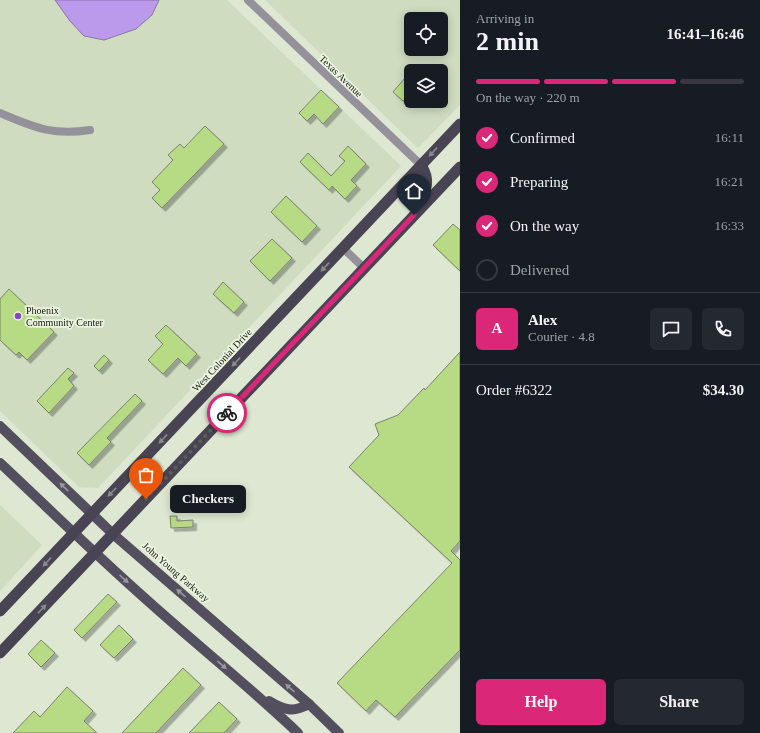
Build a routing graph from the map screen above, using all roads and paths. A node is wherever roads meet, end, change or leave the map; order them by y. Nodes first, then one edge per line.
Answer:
1 (248, 0) edge
2 (0, 113) edge
3 (460, 124) edge
4 (90, 130) dead end
5 (421, 165) junction
6 (460, 167) edge
7 (414, 215) junction
8 (343, 248) junction
9 (364, 268) junction
10 (0, 426) edge
11 (0, 462) edge
12 (92, 514) junction
13 (74, 533) junction
14 (113, 534) junction
15 (95, 553) junction
16 (0, 611) edge
17 (0, 653) edge
18 (257, 695) junction
19 (309, 704) junction
20 (298, 733) edge
21 (339, 733) edge

1 - 5 street, Texas Avenue
2 - 4 street
3 -> 5 highway, West Colonial Drive
5 - 7 highway
5 - 8 highway, West Colonial Drive
6 - 7 highway
7 - 9 highway
8 - 9 street
8 -> 12 highway, West Colonial Drive
9 - 14 highway
12 -> 10 main road, John Young Parkway
11 - 13 main road
12 - 13 highway, West Colonial Drive
12 - 14 main road, John Young Parkway
13 - 15 main road
13 -> 16 highway, West Colonial Drive
14 - 15 highway
19 -> 14 main road, John Young Parkway
17 -> 15 highway
15 -> 18 main road
18 - 19 main road
18 - 20 main road
19 - 21 main road, John Young Parkway

